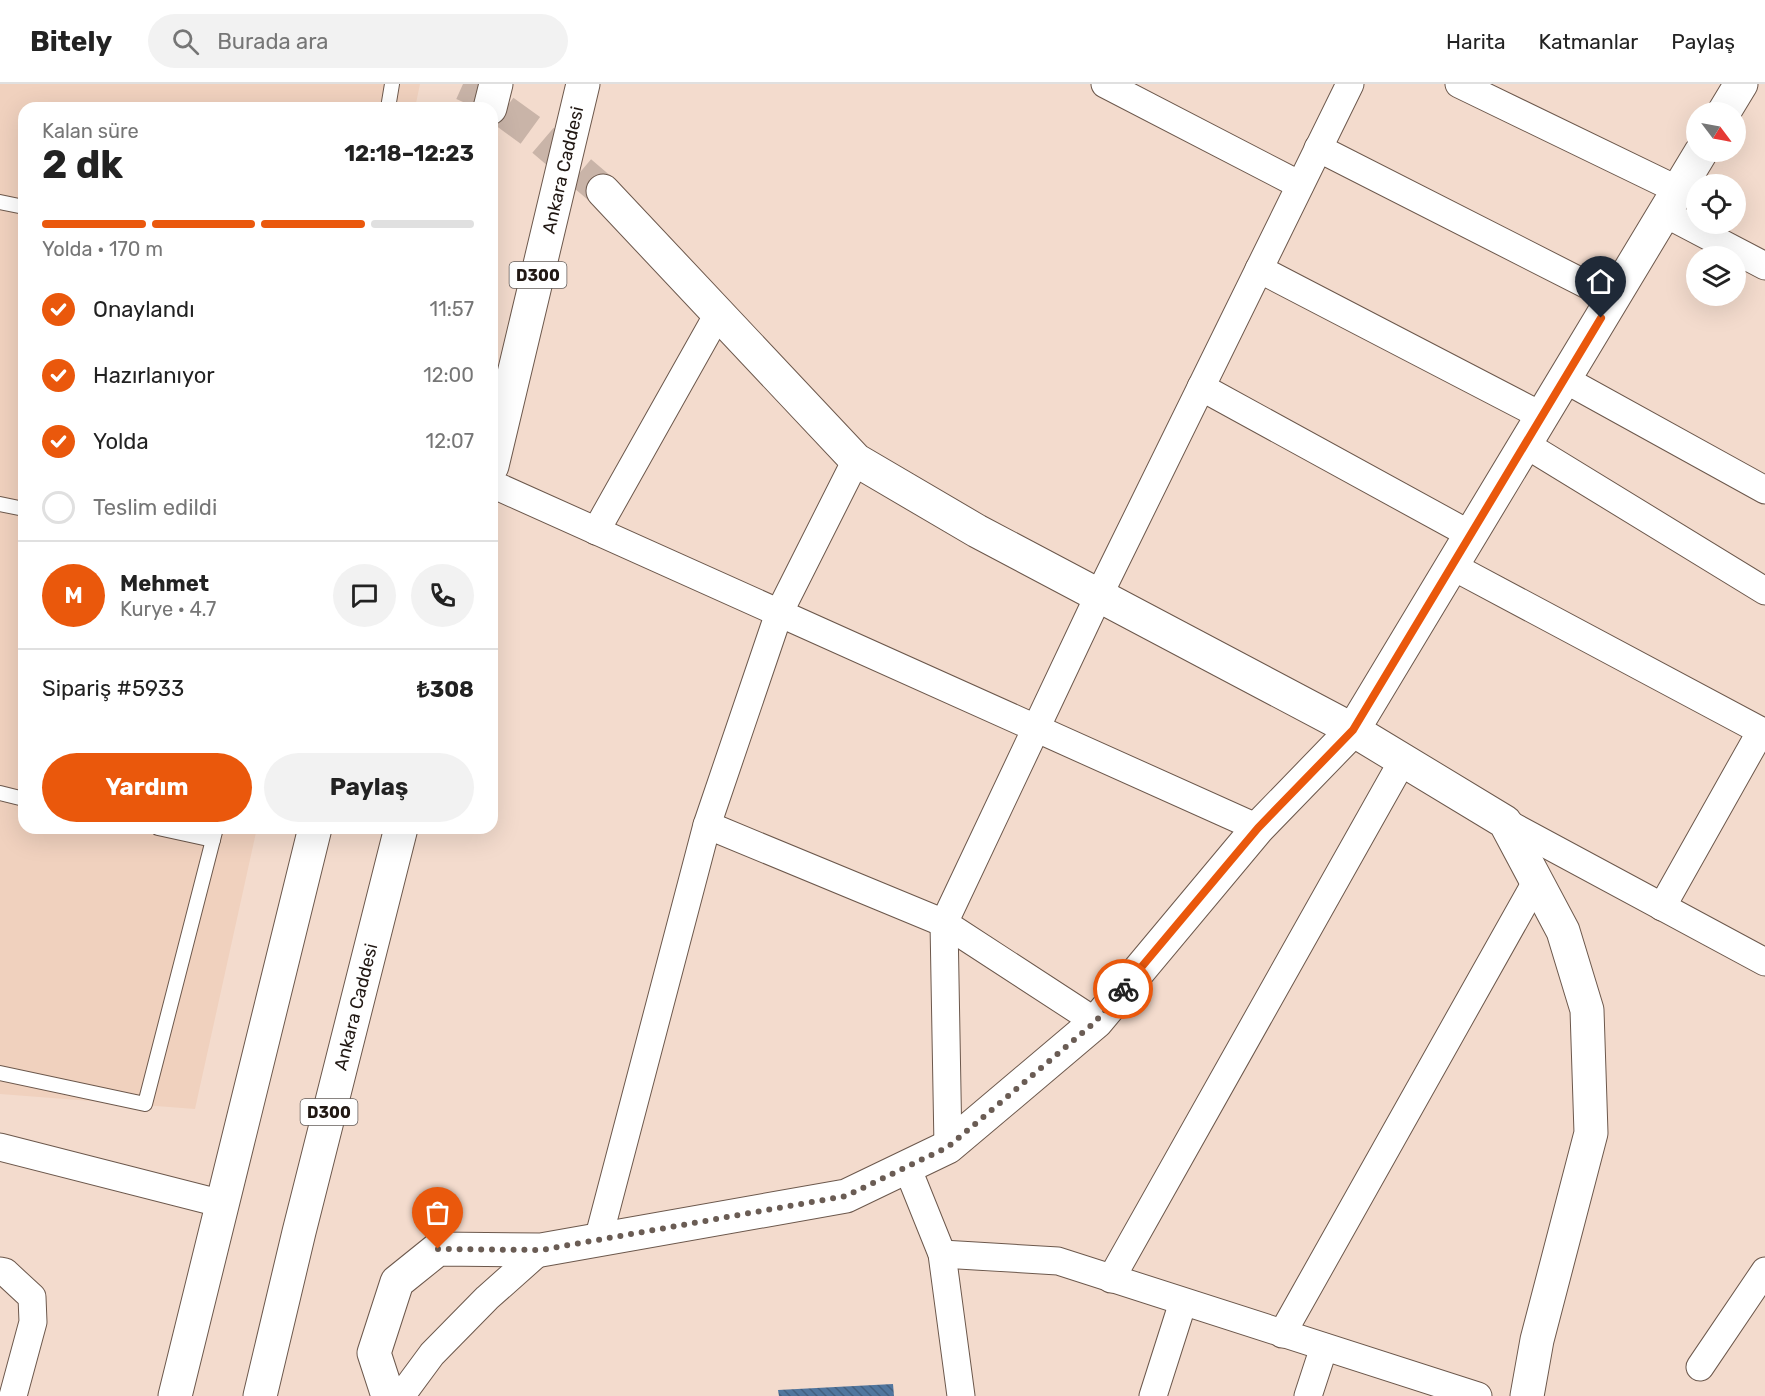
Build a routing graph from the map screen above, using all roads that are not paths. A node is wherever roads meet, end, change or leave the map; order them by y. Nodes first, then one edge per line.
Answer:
1 (392, 84) edge
2 (496, 84) edge
3 (583, 84) edge
4 (1105, 84) edge
5 (1350, 84) edge
6 (1459, 84) edge
7 (1740, 84) edge
8 (389, 102) edge
9 (492, 102) edge
10 (1730, 102) edge
11 (1318, 148) junction
12 (1695, 162) edge
13 (1300, 185) junction
14 (603, 191) tunnel mouth
15 (0, 202) edge
16 (1671, 202) junction
17 (18, 206) edge
18 (1765, 266) edge
19 (1259, 269) junction
20 (1613, 298) junction
21 (718, 314) junction
22 (1564, 379) junction
23 (1202, 387) junction
24 (1542, 416) junction
25 (498, 441) edge
26 (1525, 444) junction
27 (856, 460) junction
28 (498, 487) edge
29 (1765, 490) edge
30 (0, 504) edge
31 (18, 508) edge
32 (596, 531) junction
33 (1471, 535) junction
34 (1452, 566) junction
35 (1765, 591) edge
36 (1099, 596) junction
37 (778, 613) junction
38 (1036, 729) junction
39 (1353, 730) junction
40 (1763, 732) edge
41 (1403, 760) junction
42 (0, 794) edge
43 (18, 798) edge
44 (1505, 822) junction
45 (707, 825) junction
46 (1258, 828) junction
47 (215, 834) edge
48 (314, 834) edge
49 (399, 834) edge
50 (1536, 882) junction
51 (1662, 907) junction
52 (944, 923) junction
53 (1765, 962) edge
54 (1095, 1022) junction
55 (0, 1073) edge
56 (0, 1147) edge
57 (948, 1147) junction
58 (907, 1167) junction
59 (224, 1204) junction
60 (598, 1240) junction
61 (541, 1250) junction
62 (942, 1254) junction
63 (1765, 1270) edge
64 (0, 1271) edge
65 (1111, 1279) junction
66 (1184, 1302) junction
67 (1282, 1334) junction
68 (1324, 1347) junction
69 (1700, 1367) dead end
70 (13, 1396) edge
71 (175, 1396) edge
72 (260, 1396) edge
73 (388, 1396) edge
74 (401, 1396) edge
75 (961, 1396) edge
76 (1153, 1396) edge
77 (1308, 1396) edge
78 (1478, 1396) edge
79 (1527, 1396) edge

1 - 8 lane
2 - 9 main road
3 - 25 main road, Ankara Caddesi / D300
4 - 13 street
5 - 11 street
6 - 16 street
7 - 10 main road
11 - 13 street
11 - 20 street
12 - 16 main road
13 - 19 street
14 - 21 main road
15 - 17 lane
16 - 18 street
16 - 20 main road
19 - 23 street
19 - 24 street
20 - 22 main road
21 - 27 main road
21 - 32 street
22 - 24 main road
22 - 29 street
23 - 33 street
23 - 36 street
24 - 26 main road
26 - 33 main road
26 - 35 street
27 - 36 main road
27 - 37 street
28 - 32 street
30 - 31 lane
32 - 37 street
33 - 34 main road
34 - 39 main road
34 - 40 street
36 - 38 street
36 - 39 main road
37 - 38 street
37 - 45 street
38 - 46 street
38 - 52 street
39 - 41 main road
39 - 46 main road
40 - 51 street
41 - 44 main road
41 - 65 street
42 - 43 lane
44 - 50 main road
44 - 51 street
45 - 52 street
45 - 60 street
46 - 54 main road
47 - 55 lane
48 - 59 main road
49 - 72 main road, Ankara Caddesi / D300
50 - 67 street
50 - 79 main road
51 - 53 street
52 - 54 street
52 - 57 street
54 - 57 main road
56 - 59 street
57 - 58 main road
58 - 60 main road
58 - 62 street
59 - 71 main road
60 - 61 main road
61 - 73 main road
61 - 74 street
62 - 65 street
62 - 75 street
63 - 69 street
64 - 70 street
65 - 66 street
66 - 67 street
66 - 76 street
67 - 68 street
68 - 77 street
68 - 78 street

